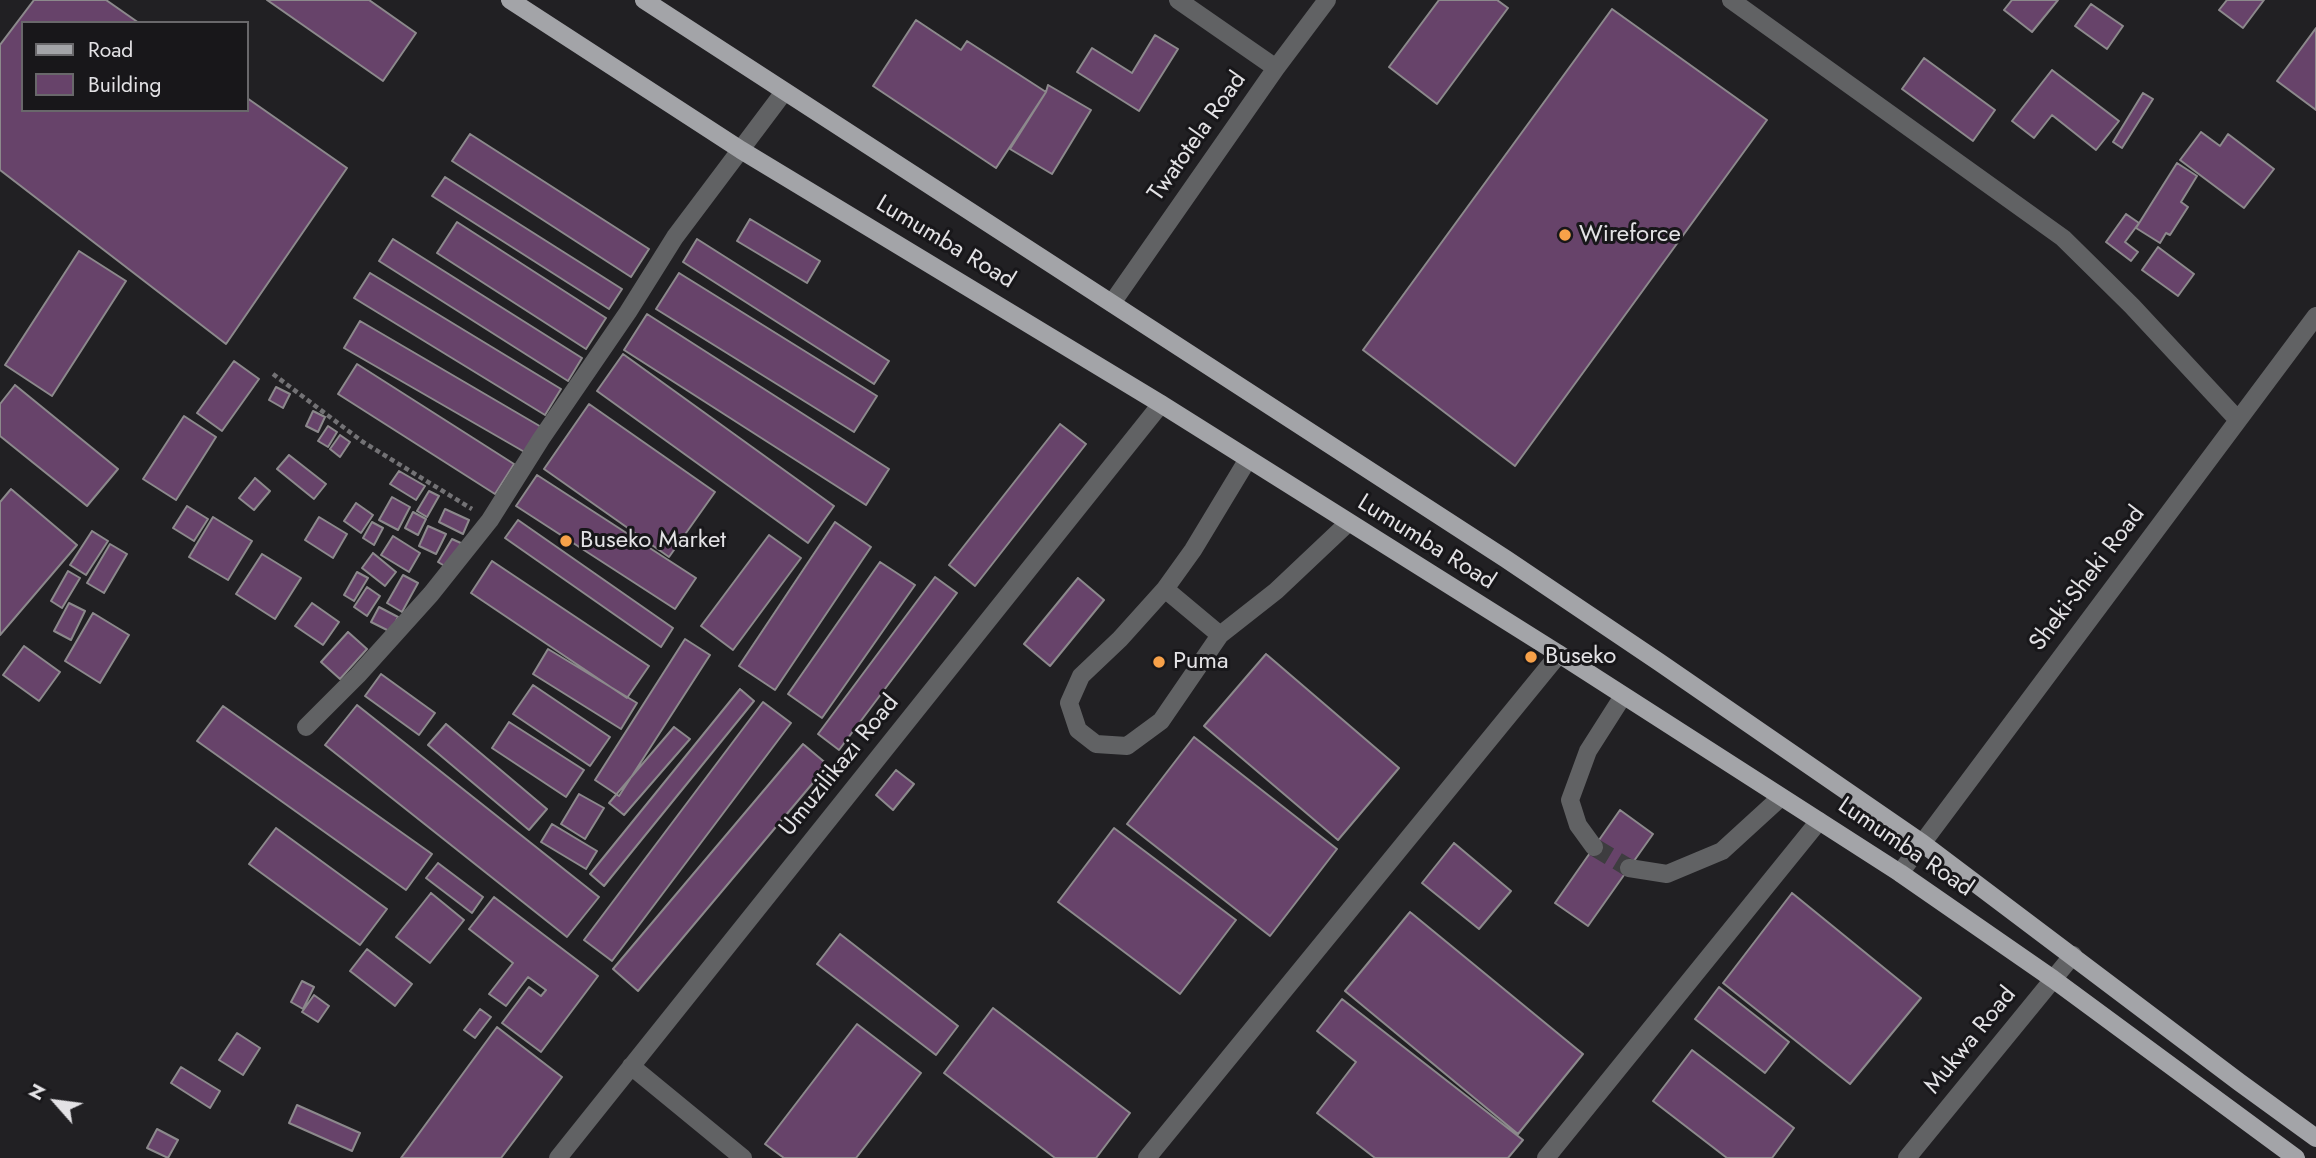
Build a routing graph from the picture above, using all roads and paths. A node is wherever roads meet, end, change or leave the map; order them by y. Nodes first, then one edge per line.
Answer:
1 (510, 0) edge
2 (644, 0) edge
3 (1178, 0) edge
4 (1327, 0) edge
5 (1731, 0) edge
6 (1276, 68) junction
7 (784, 92) junction
8 (741, 150) junction
9 (1112, 303) junction
10 (2316, 316) edge
11 (273, 374) dead end
12 (1161, 404) junction
13 (2238, 420) junction
14 (1248, 459) junction
15 (490, 520) junction
16 (1348, 523) junction
17 (1165, 589) junction
18 (1220, 635) junction
19 (1559, 654) junction
20 (1623, 696) junction
21 (306, 727) dead end
22 (1780, 798) junction
23 (1819, 821) junction
24 (1922, 843) junction
25 (1594, 847) tunnel mouth
26 (1629, 868) tunnel mouth
27 (1900, 873) junction
28 (2073, 955) junction
29 (2053, 979) junction
30 (631, 1066) junction
31 (2316, 1138) edge
32 (1910, 1157) edge
33 (558, 1158) edge
34 (743, 1158) edge
35 (1147, 1158) edge
36 (1546, 1158) edge
37 (2296, 1158) edge

1 - 8 main road, Lumumba Road
2 - 7 main road, Lumumba Road
3 - 6 street
4 - 6 street, Twatotela Road
5 - 13 street
6 - 9 street, Twatotela Road
7 - 8 street
7 - 9 main road, Lumumba Road
8 - 12 main road, Lumumba Road
8 - 15 street
9 - 24 main road, Lumumba Road
10 - 13 street, Sheki-Sheki Road
11 - 15 path
12 - 14 main road, Lumumba Road
12 - 30 street, Umuzilikazi Road
13 - 24 street, Sheki-Sheki Road
14 - 16 main road, Lumumba Road
14 - 17 street
15 - 21 street
16 - 18 street
16 - 19 main road, Lumumba Road
17 - 18 street
17 - 18 street
19 - 20 main road, Lumumba Road
19 - 35 street
20 - 22 main road, Lumumba Road
20 - 25 street
22 - 23 main road, Lumumba Road
22 - 26 street
23 - 27 main road, Lumumba Road
23 - 36 street
24 - 27 street, Sheki-Sheki Road
24 - 28 main road, Lumumba Road
27 - 29 main road, Lumumba Road
28 - 29 street, Mukwa Road
28 - 31 main road, Lumumba Road
29 - 32 street, Mukwa Road
29 - 37 main road, Lumumba Road
30 - 33 street, Umuzilikazi Road
30 - 34 street

